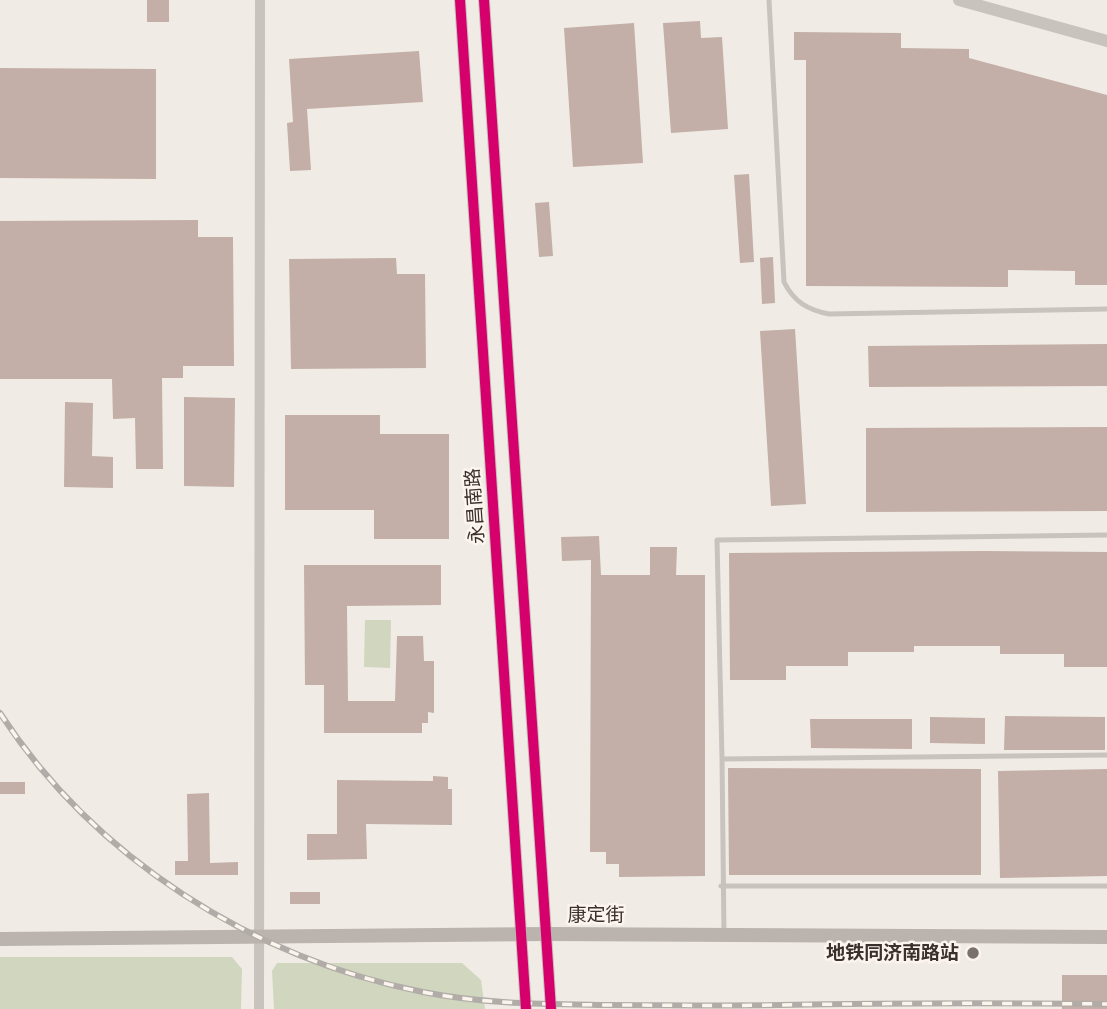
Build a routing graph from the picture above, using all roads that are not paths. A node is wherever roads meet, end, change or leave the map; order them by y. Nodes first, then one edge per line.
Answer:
1 (260, 0) edge
2 (460, 0) edge
3 (484, 0) edge
4 (769, 0) edge
5 (959, 0) edge
6 (1107, 41) edge
7 (1107, 309) edge
8 (1107, 535) edge
9 (1107, 755) edge
10 (722, 759) junction
11 (721, 886) junction
12 (1107, 887) edge
13 (547, 934) junction
14 (520, 935) junction
15 (724, 935) junction
16 (259, 936) junction
17 (1107, 937) edge
18 (0, 939) edge
19 (259, 1009) edge
20 (526, 1009) edge
21 (551, 1009) edge

1 - 16 street
2 - 14 street, 永昌南路
3 - 13 street
4 - 7 lane
5 - 6 street
8 - 10 lane
9 - 10 lane
10 - 11 lane
11 - 12 lane
11 - 15 lane
13 - 14 main road, 康定街
13 - 15 main road, 康定街
13 - 21 street
14 - 16 main road, 康定街
14 - 20 street, 永昌南路
15 - 17 main road, 康定街
16 - 18 main road, 康定街
16 - 19 street

